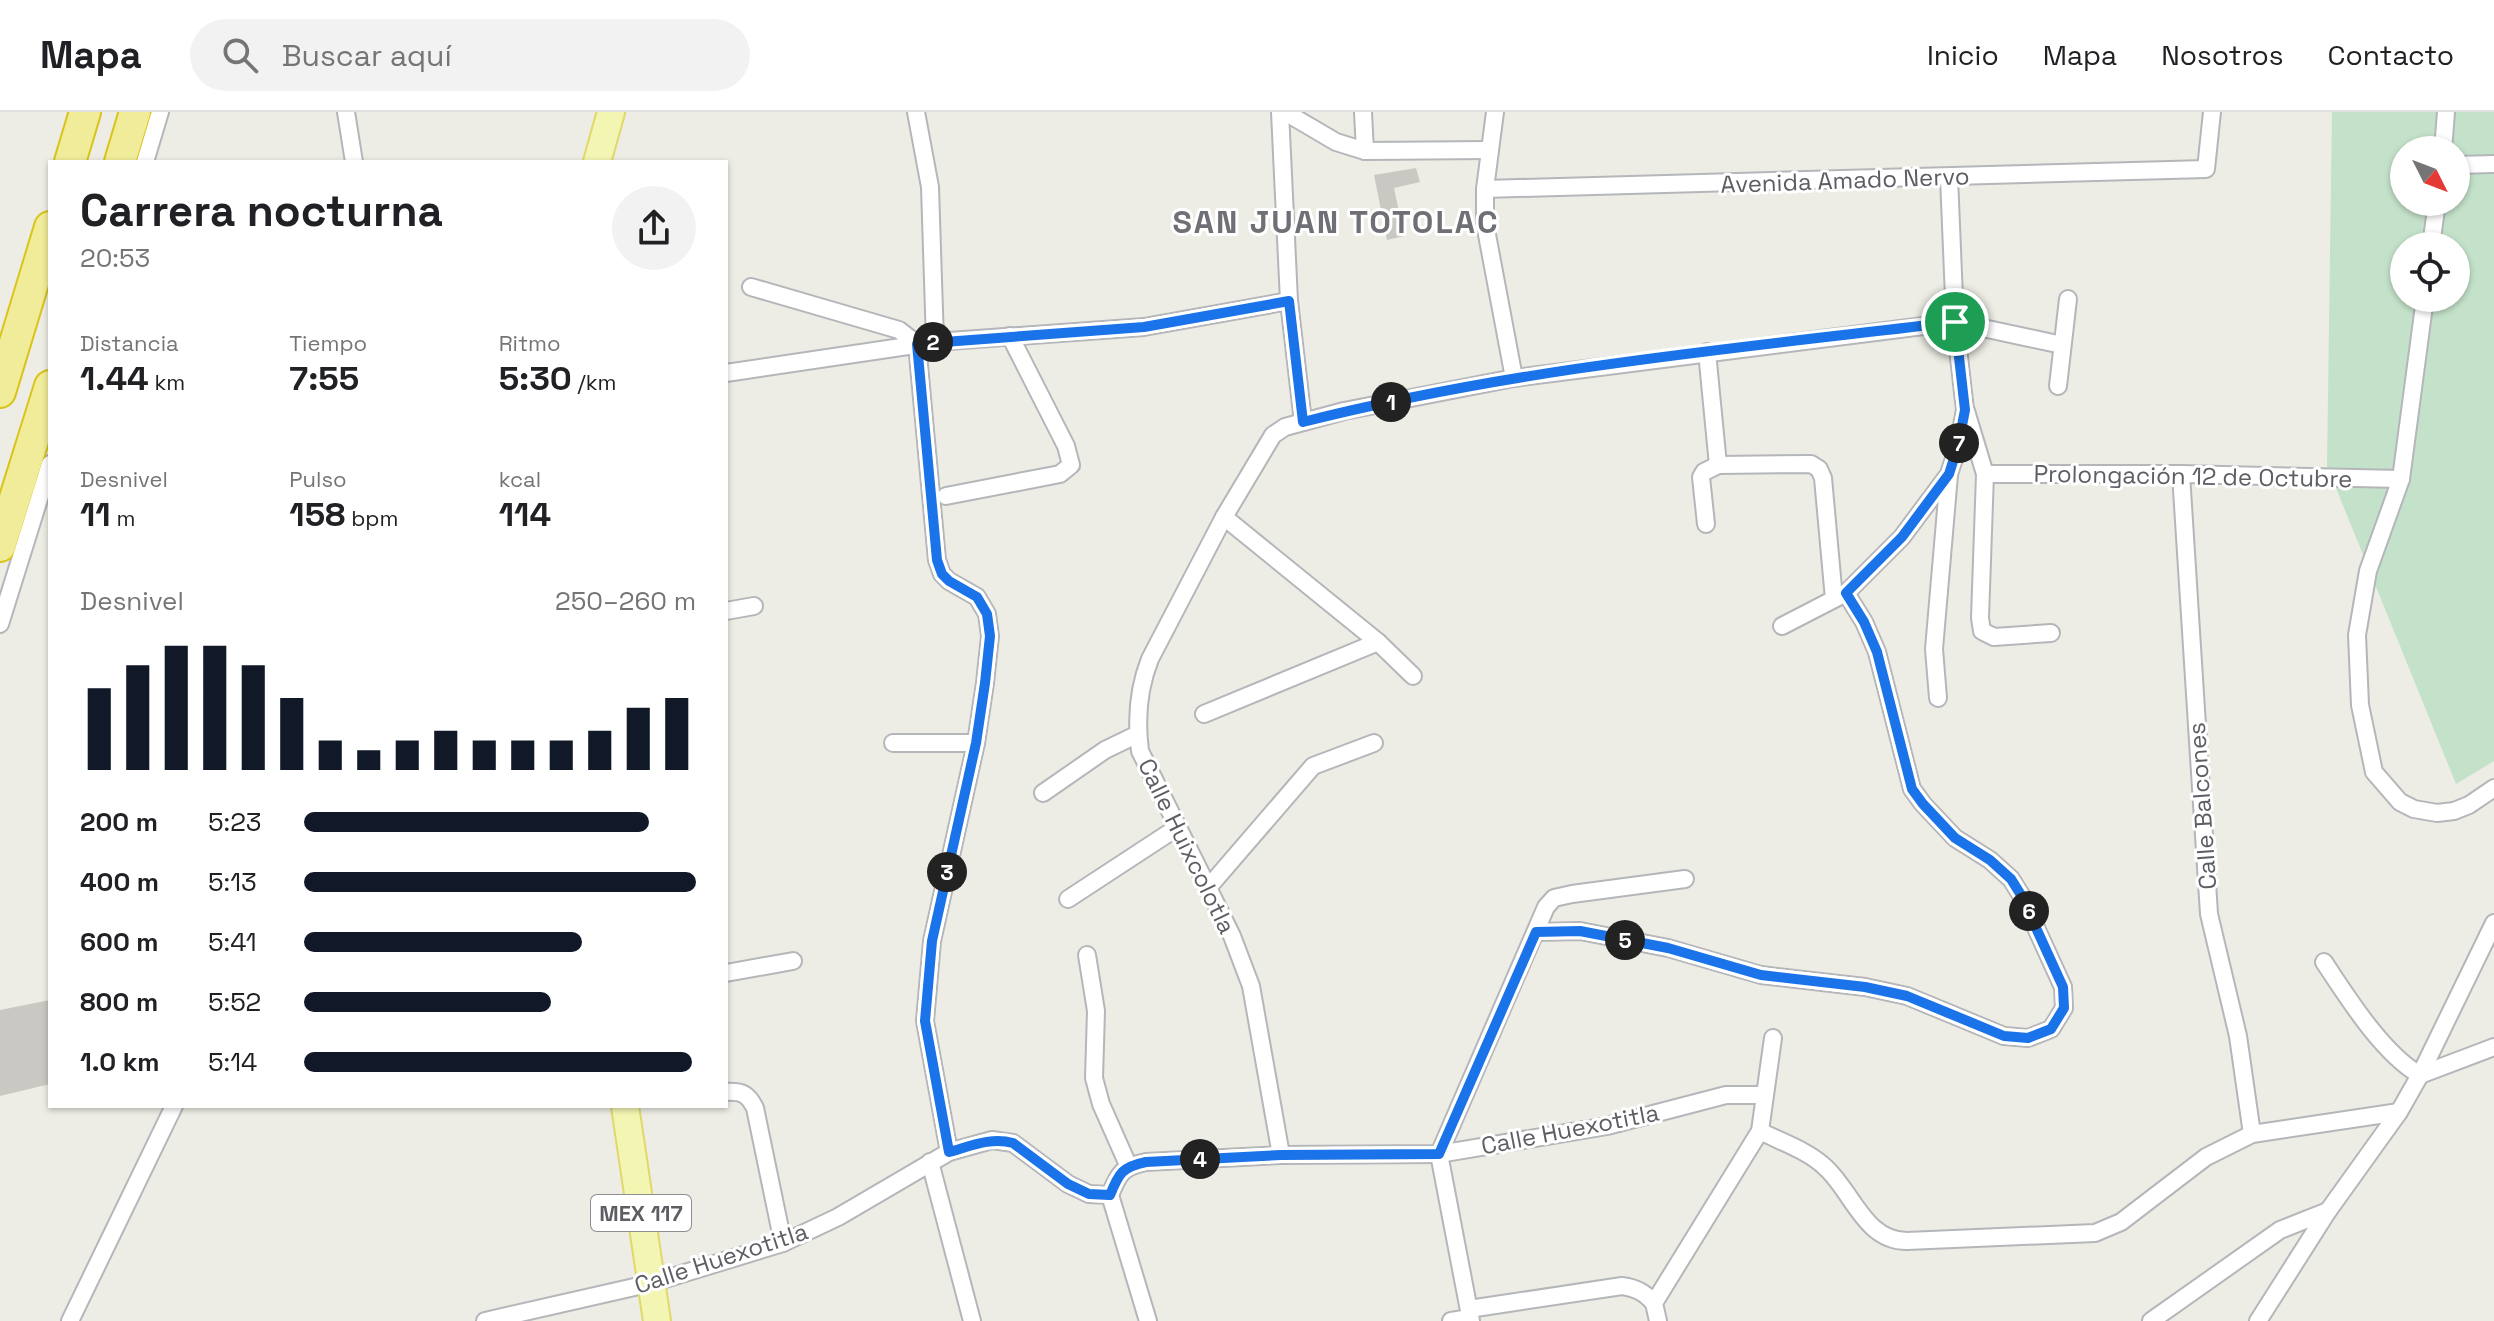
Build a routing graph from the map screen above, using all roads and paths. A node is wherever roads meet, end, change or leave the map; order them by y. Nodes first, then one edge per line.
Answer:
1 (85, 112) edge
2 (135, 112) edge
3 (160, 112) edge
4 (346, 112) edge
5 (611, 112) edge
6 (916, 112) edge
7 (1283, 112) edge
8 (1363, 112) edge
9 (1495, 112) edge
10 (2212, 112) edge
11 (2446, 112) edge
12 (2444, 136) edge
13 (1490, 150) junction
14 (1365, 151) junction
15 (71, 160) edge
16 (121, 160) edge
17 (146, 160) edge
18 (354, 160) edge
19 (598, 160) edge
20 (2494, 164) edge
21 (2470, 165) edge
22 (1949, 177) junction
23 (1485, 189) junction
24 (48, 234) edge
25 (751, 287) dead end
26 (2068, 299) dead end
27 (1289, 301) junction
28 (2423, 312) edge
29 (1955, 322) junction
30 (1010, 336) junction
31 (935, 342) junction
32 (917, 344) junction
33 (2062, 345) junction
34 (1707, 352) junction
35 (728, 373) edge
36 (1514, 378) junction
37 (2058, 386) dead end
38 (0, 392) edge
39 (48, 392) edge
40 (1965, 410) junction
41 (1303, 422) junction
42 (1718, 465) junction
43 (48, 473) edge
44 (1949, 474) junction
45 (1985, 474) junction
46 (2181, 474) junction
47 (2401, 479) junction
48 (946, 496) dead end
49 (1224, 517) junction
50 (1706, 524) dead end
51 (0, 546) edge
52 (1840, 596) junction
53 (754, 606) dead end
54 (728, 611) edge
55 (0, 624) edge
56 (1782, 626) dead end
57 (2051, 633) dead end
58 (1378, 642) junction
59 (1413, 676) dead end
60 (1938, 698) dead end
61 (1204, 714) dead end
62 (1138, 734) junction
63 (893, 743) dead end
64 (976, 743) junction
65 (1374, 743) dead end
66 (2494, 788) edge
67 (1043, 793) dead end
68 (1178, 827) junction
69 (1685, 879) dead end
70 (1207, 889) junction
71 (1068, 899) dead end
72 (2494, 923) edge
73 (1536, 932) junction
74 (1087, 955) dead end
75 (793, 961) dead end
76 (2324, 962) dead end
77 (728, 973) edge
78 (1773, 1038) dead end
79 (2494, 1047) edge
80 (2420, 1075) junction
81 (728, 1092) edge
82 (1763, 1095) junction
83 (173, 1108) edge
84 (625, 1108) edge
85 (2399, 1112) junction
86 (1760, 1131) junction
87 (2252, 1134) junction
88 (949, 1152) junction
89 (1439, 1154) junction
90 (1281, 1155) junction
91 (930, 1162) junction
92 (1128, 1165) junction
93 (1110, 1195) junction
94 (2328, 1211) junction
95 (783, 1243) junction
96 (652, 1283) junction
97 (1654, 1303) junction
98 (1470, 1316) edge
99 (70, 1321) edge
100 (485, 1321) edge
101 (657, 1321) edge
102 (972, 1321) edge
103 (1148, 1321) edge
104 (1451, 1321) edge
105 (1658, 1321) edge
106 (2151, 1321) edge
107 (2258, 1321) edge

1 - 15 highway
2 - 16 highway
3 - 17 street
4 - 18 street
5 - 19 main road
6 - 31 street
7 - 14 street
7 - 27 street
8 - 14 street
9 - 13 street
10 - 22 street, Avenida Amado Nervo
11 - 12 street
13 - 14 street
13 - 23 street
20 - 21 street
22 - 23 street, Avenida Amado Nervo
22 - 29 street
23 - 36 street
24 - 38 highway
25 - 32 street
26 - 33 street
27 - 30 street
27 - 41 street
28 - 47 street
29 - 33 street
29 - 34 street
29 - 40 street
30 - 31 street
30 - 48 street
31 - 32 street
32 - 35 street
32 - 64 street
33 - 37 street
34 - 36 street
34 - 42 street
36 - 41 street
39 - 51 highway
40 - 44 street
40 - 45 street
41 - 49 street, Calle Huixcolotla
42 - 50 street
42 - 52 street
43 - 55 street
44 - 52 street
44 - 60 street
45 - 46 street, Prolongación 12 de Octubre
45 - 57 street
46 - 47 street, Prolongación 12 de Octubre
46 - 87 street, Calle Balcones
47 - 66 street
49 - 58 street
49 - 62 street, Calle Huixcolotla
52 - 56 street
52 - 73 street
53 - 54 street
58 - 59 street
58 - 61 street
62 - 67 street
62 - 68 street, Calle Huixcolotla
63 - 64 street
64 - 88 street
65 - 70 street
68 - 70 street, Calle Huixcolotla
68 - 71 street
69 - 73 street
70 - 90 street, Calle Huixcolotla
72 - 80 street
73 - 89 street
74 - 92 street
75 - 77 street
76 - 80 street
78 - 82 street
79 - 80 street
80 - 85 street
81 - 95 street
82 - 86 street
82 - 89 street, Calle Huexotitla
83 - 99 street
84 - 96 main road, MEX 117
85 - 87 street
85 - 94 street
86 - 87 street
86 - 97 street
88 - 91 street, Calle Huexotitla
88 - 93 street, Calle Huexotitla
89 - 90 street, Calle Huexotitla
89 - 98 street
90 - 92 street, Calle Huexotitla
91 - 95 street, Calle Huexotitla
91 - 102 street
92 - 93 street
93 - 103 street
94 - 106 street
94 - 107 street
95 - 96 street, Calle Huexotitla
96 - 100 street, Calle Huexotitla
96 - 101 main road, MEX 117
97 - 98 street
97 - 105 street
98 - 104 street

